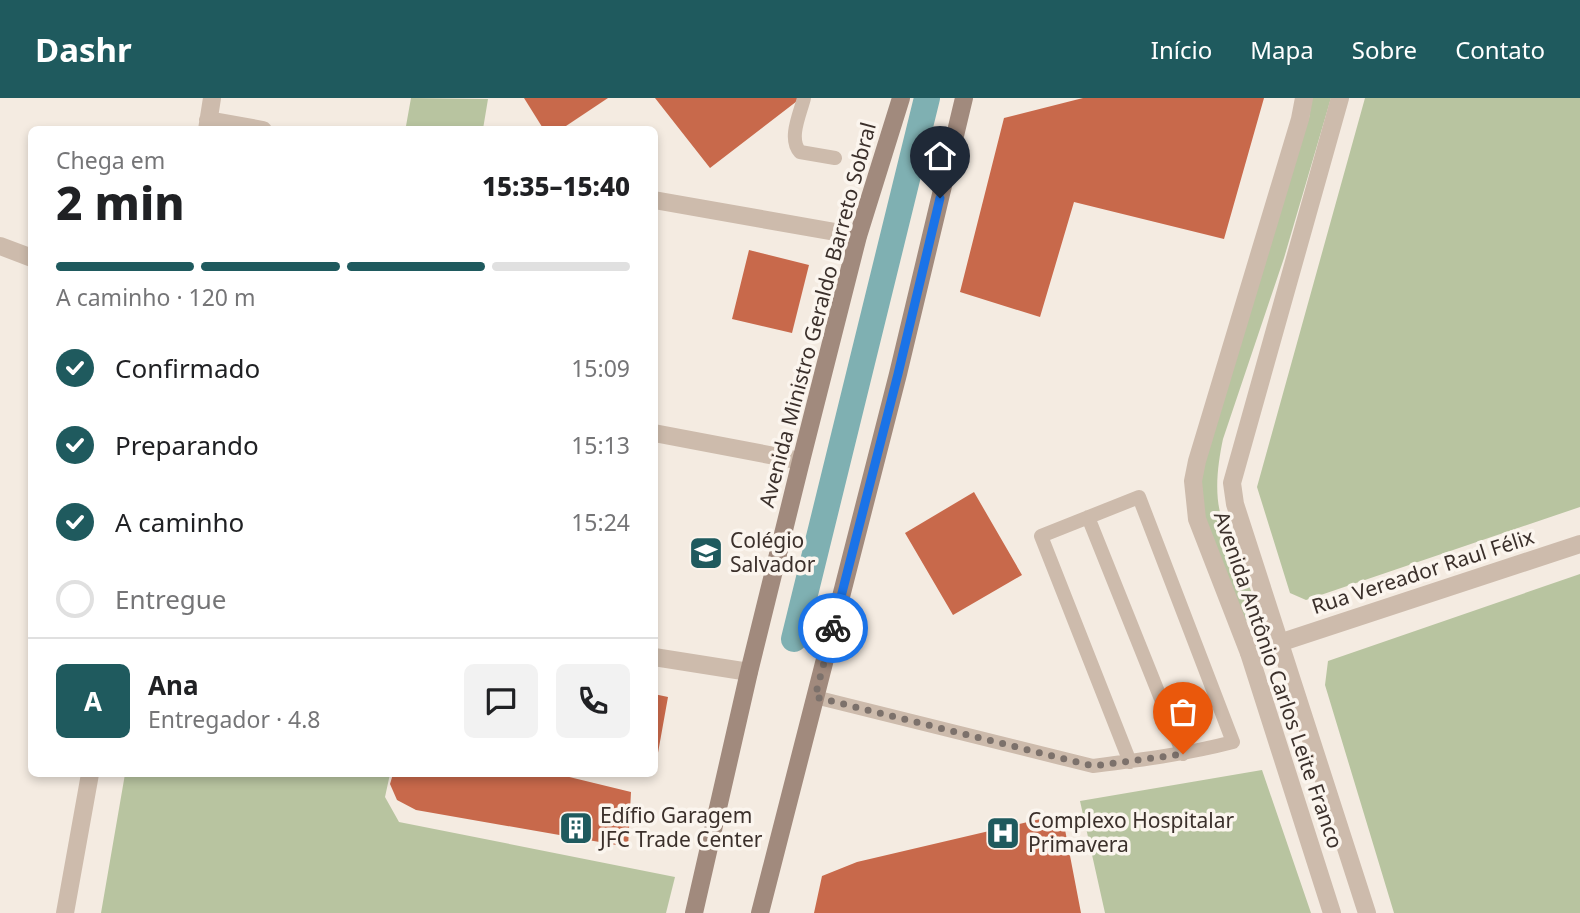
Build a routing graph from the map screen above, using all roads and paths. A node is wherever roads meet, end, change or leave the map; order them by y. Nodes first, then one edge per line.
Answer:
1 (212, 98) edge
2 (804, 98) edge
3 (901, 98) edge
4 (964, 98) edge
5 (1304, 98) edge
6 (1340, 98) edge
7 (207, 125) edge
8 (835, 158) dead end
9 (658, 201) edge
10 (858, 236) junction
11 (0, 246) edge
12 (28, 256) edge
13 (658, 434) edge
14 (801, 461) junction
15 (1088, 517) junction
16 (1580, 544) edge
17 (1281, 643) junction
18 (1249, 653) junction
19 (658, 658) edge
20 (749, 672) junction
21 (815, 697) junction
22 (1183, 754) junction
23 (1130, 762) junction
24 (89, 777) edge
25 (65, 913) edge
26 (694, 913) edge
27 (760, 913) edge
28 (1332, 913) edge
29 (1367, 913) edge

1 - 7 street
2 - 8 lane
3 - 10 main road, Avenida Ministro Geraldo Barreto Sobral
4 - 21 main road
5 - 18 street, Avenida Antônio Carlos Leite Franco
6 - 17 street, Avenida Antônio Carlos Leite Franco
9 - 10 street
10 - 14 main road, Avenida Ministro Geraldo Barreto Sobral
11 - 12 street
13 - 14 street
14 - 20 main road, Avenida Ministro Geraldo Barreto Sobral
15 - 22 lane
15 - 22 lane
15 - 23 lane
16 - 17 street, Rua Vereador Raul Félix
17 - 18 street, Rua Vereador Raul Félix
17 - 29 street, Avenida Antônio Carlos Leite Franco
18 - 28 street, Avenida Antônio Carlos Leite Franco
19 - 20 street
20 - 26 main road, Avenida Ministro Geraldo Barreto Sobral
21 - 23 lane
21 - 27 main road
22 - 23 lane
24 - 25 street

